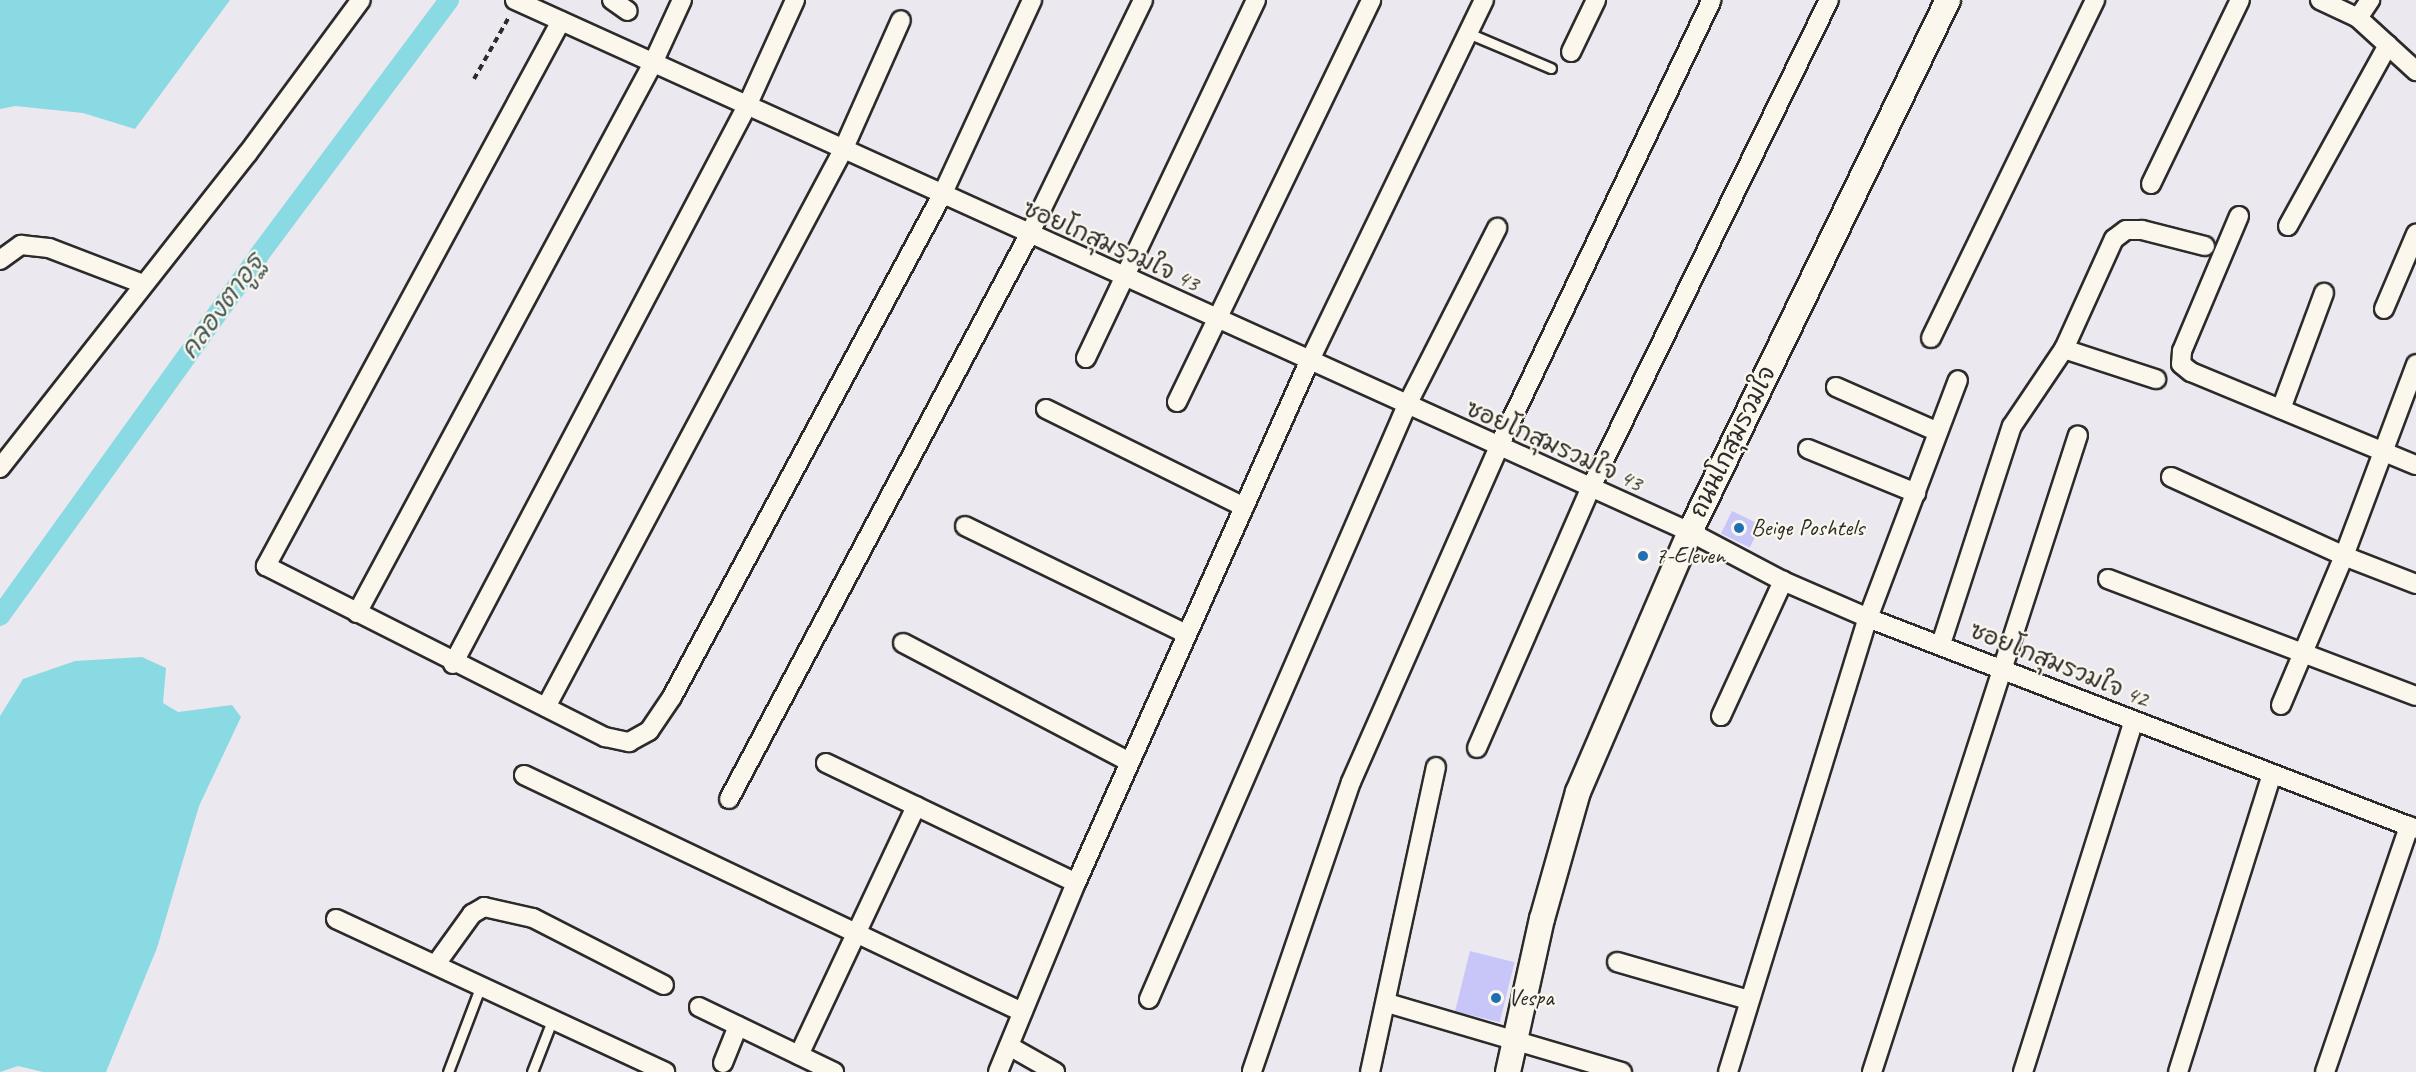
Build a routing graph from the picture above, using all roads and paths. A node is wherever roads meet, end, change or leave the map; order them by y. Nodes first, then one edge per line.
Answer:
1 (361, 0) edge
2 (612, 0) edge
3 (682, 0) edge
4 (795, 0) edge
5 (1032, 0) edge
6 (1143, 0) edge
7 (1256, 0) edge
8 (1371, 0) edge
9 (1484, 0) edge
10 (1596, 0) edge
11 (1712, 0) edge
12 (1829, 0) edge
13 (1948, 0) edge
14 (2095, 0) edge
15 (2240, 0) edge
16 (2320, 0) edge
17 (2370, 0) edge
18 (522, 2) edge
19 (627, 11) dead end
20 (2358, 18) junction
21 (901, 20) dead end
22 (561, 21) junction
23 (1468, 33) junction
24 (2388, 45) junction
25 (1571, 52) dead end
26 (653, 63) junction
27 (1551, 68) dead end
28 (2416, 71) edge
29 (474, 79) dead end
30 (747, 106) junction
31 (843, 150) junction
32 (2151, 184) dead end
33 (942, 195) junction
34 (2239, 216) dead end
35 (2288, 226) dead end
36 (1497, 228) dead end
37 (2416, 234) edge
38 (1029, 235) junction
39 (2205, 246) dead end
40 (0, 260) edge
41 (1122, 277) junction
42 (143, 284) junction
43 (2324, 293) dead end
44 (2384, 309) dead end
45 (1216, 320) junction
46 (1931, 338) dead end
47 (2064, 349) junction
48 (1086, 358) dead end
49 (1309, 362) junction
50 (2416, 364) edge
51 (2157, 379) dead end
52 (1958, 380) dead end
53 (1836, 387) dead end
54 (1177, 402) dead end
55 (1407, 405) junction
56 (1046, 409) dead end
57 (2281, 409) junction
58 (1938, 432) junction
59 (2078, 435) dead end
60 (1498, 448) junction
61 (1808, 449) dead end
62 (2382, 452) junction
63 (2416, 465) edge
64 (0, 468) edge
65 (2171, 477) dead end
66 (1590, 489) junction
67 (1916, 493) junction
68 (1244, 507) junction
69 (965, 526) dead end
70 (1690, 532) junction
71 (2344, 556) junction
72 (2108, 579) dead end
73 (1783, 581) junction
74 (2416, 584) edge
75 (357, 613) junction
76 (1868, 618) junction
77 (1186, 634) junction
78 (903, 643) dead end
79 (1941, 644) junction
80 (2305, 652) junction
81 (453, 664) junction
82 (2000, 666) junction
83 (2416, 696) edge
84 (2281, 705) dead end
85 (546, 707) junction
86 (1721, 716) dead end
87 (2134, 721) junction
88 (1478, 748) dead end
89 (1130, 762) junction
90 (826, 763) dead end
91 (1436, 768) dead end
92 (2272, 774) junction
93 (524, 775) dead end
94 (729, 798) dead end
95 (916, 806) junction
96 (2413, 827) edge
97 (1076, 883) junction
98 (336, 919) dead end
99 (855, 936) junction
100 (1617, 962) dead end
101 (436, 964) junction
102 (481, 985) junction
103 (664, 985) dead end
104 (1149, 999) dead end
105 (1749, 1000) junction
106 (1387, 1003) junction
107 (699, 1007) dead end
108 (1022, 1012) junction
109 (553, 1018) junction
110 (738, 1026) junction
111 (1516, 1040) junction
112 (1009, 1046) junction
113 (799, 1055) junction
114 (723, 1063) dead end
115 (1252, 1071) edge
116 (448, 1072) edge
117 (532, 1072) edge
118 (665, 1072) edge
119 (834, 1072) edge
120 (998, 1072) edge
121 (1055, 1072) edge
122 (1370, 1072) edge
123 (1509, 1072) edge
124 (1622, 1072) edge
125 (1728, 1072) edge
126 (1872, 1072) edge
127 (2023, 1072) edge
128 (2178, 1072) edge
129 (2325, 1072) edge

1 - 42 street
2 - 19 street
3 - 26 street
4 - 30 street
5 - 33 street
6 - 38 street
7 - 41 street
8 - 45 street
9 - 23 street
10 - 25 street
11 - 60 street
12 - 66 street
13 - 70 street, ถนนโกสุมรวมใจ
14 - 46 street
15 - 32 street
16 - 20 street
17 - 20 street
18 - 22 street, ซอยโกสุมรวมใจ 43
18 - 29 path
20 - 24 street
21 - 31 street
22 - 26 street, ซอยโกสุมรวมใจ 43
22 - 75 street
23 - 27 lane
23 - 49 street
24 - 28 street
24 - 35 street
26 - 30 street, ซอยโกสุมรวมใจ 43
26 - 75 street
30 - 31 street, ซอยโกสุมรวมใจ 43
30 - 81 street
31 - 33 street, ซอยโกสุมรวมใจ 43
31 - 85 street
33 - 38 street, ซอยโกสุมรวมใจ 43
33 - 85 street
34 - 57 street
36 - 55 street
37 - 44 street
38 - 41 street, ซอยโกสุมรวมใจ 43
38 - 94 street
39 - 47 street
40 - 42 street
41 - 45 street, ซอยโกสุมรวมใจ 43
41 - 48 street
42 - 64 street
43 - 57 street
45 - 49 street, ซอยโกสุมรวมใจ 43
45 - 54 street
47 - 51 street
47 - 79 street
49 - 55 street, ซอยโกสุมรวมใจ 43
49 - 68 street
50 - 62 street
52 - 58 street
53 - 58 street
55 - 60 street, ซอยโกสุมรวมใจ 43
55 - 104 street
56 - 68 street
57 - 62 street
58 - 67 street
59 - 82 street
60 - 66 street, ซอยโกสุมรวมใจ 43
60 - 115 street
61 - 67 street
62 - 63 street
62 - 71 street
65 - 71 street
66 - 70 street, ซอยโกสุมรวมใจ 43
66 - 88 street
67 - 76 street
68 - 77 street
69 - 77 street
70 - 73 street, ซอยโกสุมรวมใจ 42
70 - 111 street, ถนนโกสุมรวมใจ
71 - 74 street
71 - 80 street
72 - 80 street
73 - 76 street, ซอยโกสุมรวมใจ 42
73 - 86 street
75 - 81 street
76 - 79 street, ซอยโกสุมรวมใจ 42
76 - 105 street
77 - 89 street
78 - 89 street
79 - 82 street, ซอยโกสุมรวมใจ 42
80 - 83 street
80 - 84 street
81 - 85 street
82 - 87 street, ซอยโกสุมรวมใจ 42
82 - 126 street
87 - 92 street, ซอยโกสุมรวมใจ 42
87 - 127 street
89 - 97 street
90 - 95 street
91 - 106 street
92 - 96 street, ซอยโกสุมรวมใจ 42
92 - 128 street
93 - 99 street
95 - 97 street
95 - 99 street
96 - 129 street
97 - 108 street
98 - 101 street
99 - 108 street
99 - 113 street
100 - 105 street
101 - 102 street
101 - 103 street
102 - 109 street
102 - 116 lane
105 - 125 street
106 - 111 street
106 - 122 street
107 - 110 street
108 - 112 street
109 - 117 lane
109 - 118 street
110 - 113 street
110 - 114 street
111 - 123 street, ถนนโกสุมรวมใจ
111 - 124 street
112 - 120 street
112 - 121 street
113 - 119 street

